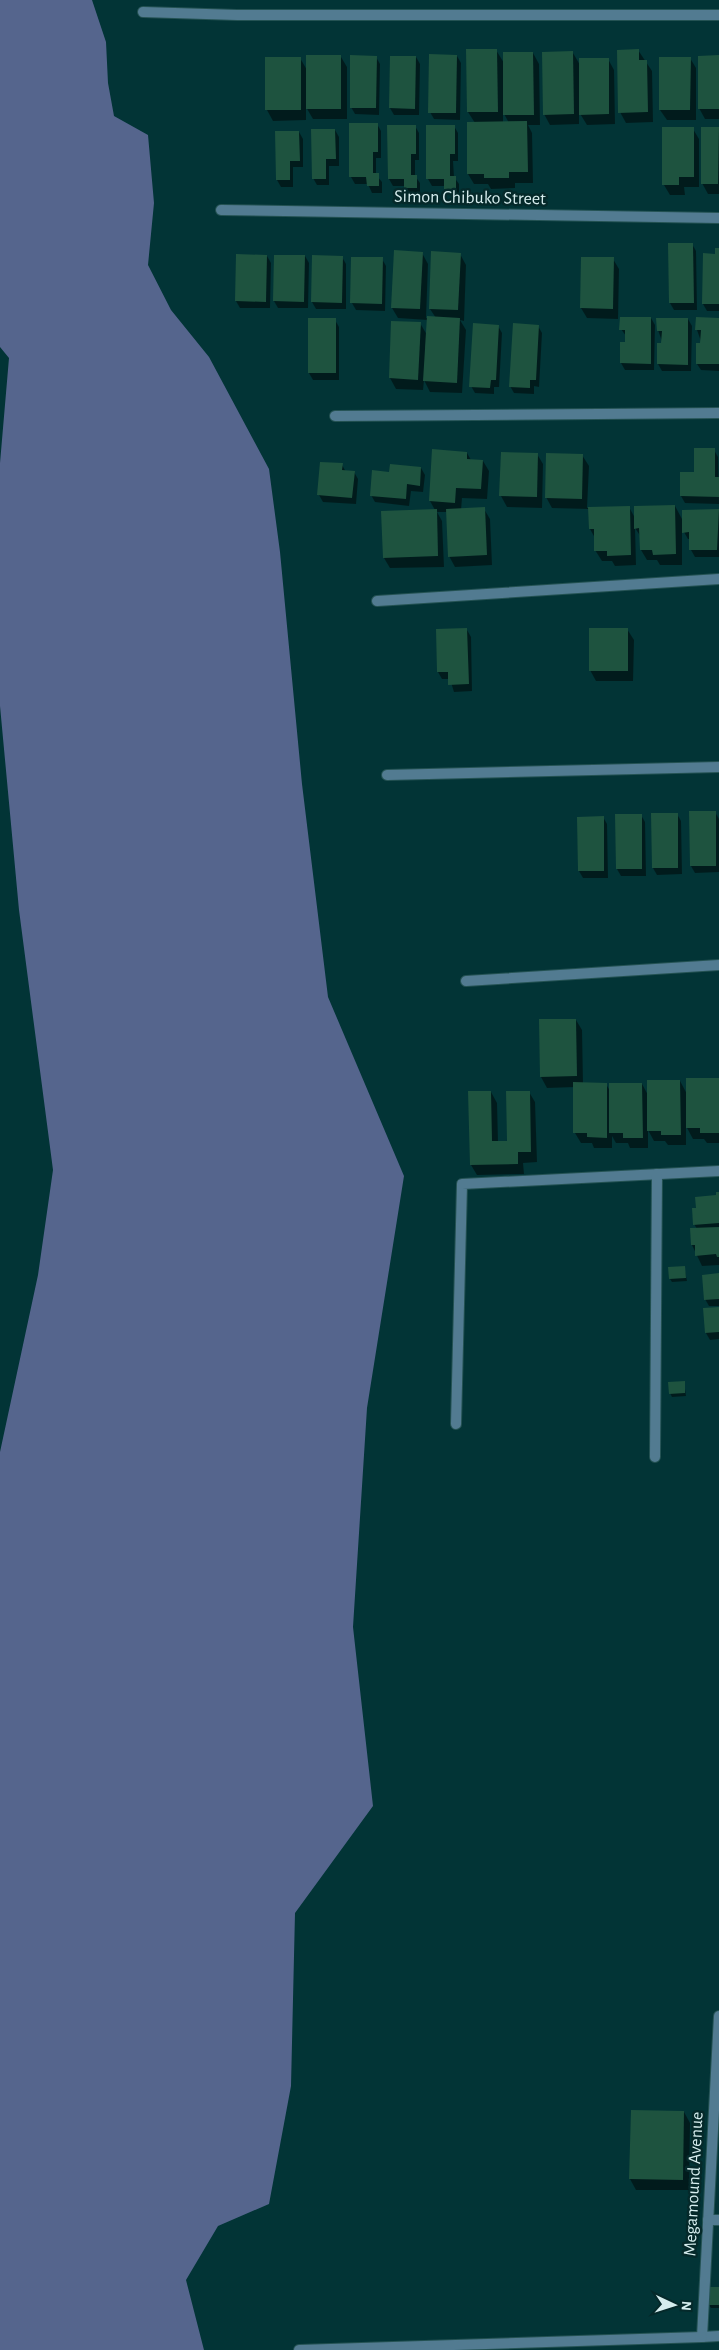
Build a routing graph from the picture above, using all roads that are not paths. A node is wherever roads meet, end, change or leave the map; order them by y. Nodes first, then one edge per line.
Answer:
1 (143, 12) dead end
2 (719, 15) edge
3 (221, 210) dead end
4 (719, 218) edge
5 (719, 413) edge
6 (335, 416) dead end
7 (719, 580) edge
8 (377, 601) dead end
9 (719, 767) edge
10 (387, 775) dead end
11 (719, 966) edge
12 (466, 981) dead end
13 (719, 1171) edge
14 (657, 1174) junction
15 (456, 1424) dead end
16 (655, 1457) dead end
17 (719, 2016) edge
18 (718, 2055) edge
19 (714, 2220) edge
20 (702, 2336) junction
21 (719, 2336) edge
22 (299, 2350) edge

1 - 2 street
3 - 4 street, Simon Chibuko Street
5 - 6 street
7 - 8 street
9 - 10 street
11 - 12 street
13 - 14 street
14 - 15 street
14 - 16 street
17 - 18 street, Megamound Avenue
18 - 19 street, Megamound Avenue
19 - 20 street, Megamound Avenue
20 - 21 street
20 - 22 street

